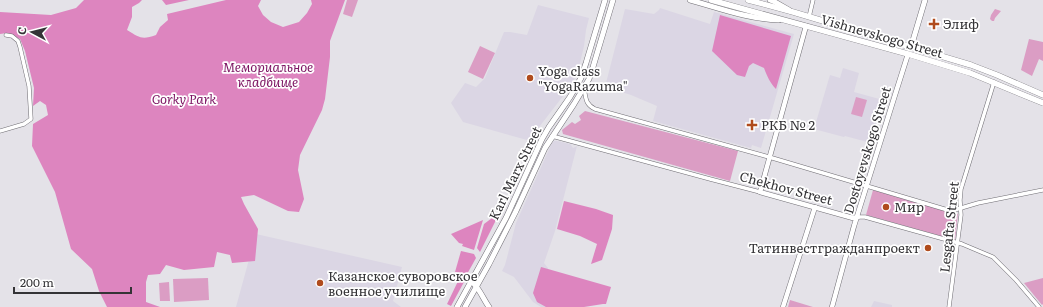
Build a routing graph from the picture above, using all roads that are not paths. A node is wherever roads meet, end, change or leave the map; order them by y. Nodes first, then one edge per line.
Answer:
1 (613, 0) edge
2 (690, 0) edge
3 (711, 0) edge
4 (748, 0) edge
5 (770, 0) edge
6 (813, 0) edge
7 (924, 0) edge
8 (604, 1) edge
9 (794, 12) junction
10 (808, 16) junction
11 (784, 20) junction
12 (806, 26) junction
13 (6, 35) dead end
14 (911, 47) junction
15 (908, 54) junction
16 (994, 82) junction
17 (584, 88) junction
18 (1043, 95) edge
19 (1043, 103) edge
20 (0, 131) edge
21 (552, 136) junction
22 (769, 157) junction
23 (867, 185) junction
24 (1043, 190) edge
25 (760, 192) junction
26 (815, 208) junction
27 (961, 209) junction
28 (858, 217) junction
29 (958, 242) junction
30 (471, 282) junction
31 (476, 286) junction
32 (458, 307) edge
33 (465, 307) edge
34 (489, 307) edge
35 (783, 307) edge
36 (832, 307) edge
37 (949, 307) edge
38 (1039, 307) edge

1 - 17 main road, Karl Marx Street
2 - 11 main road
3 - 11 main road, Vishnevskogo Street
4 - 9 main road, Vishnevskogo Street
5 - 9 main road
6 - 10 street
7 - 14 main road, Dostoyevskogo Street
8 - 30 main road, Karl Marx Street
9 - 10 main road, Vishnevskogo Street
10 - 14 main road, Vishnevskogo Street
11 - 12 main road, Vishnevskogo Street
12 - 15 main road, Vishnevskogo Street
12 - 22 street
13 - 20 street
14 - 15 main road, Dostoyevskogo Street
14 - 18 main road, Vishnevskogo Street
15 - 16 main road, Vishnevskogo Street
15 - 23 street, Dostoyevskogo Street
16 - 19 main road, Vishnevskogo Street
16 - 27 street, Lesgafta Street
17 - 21 main road, Karl Marx Street
17 - 22 street, Chekhov Street
21 - 25 street, Chekhov Street
21 - 31 main road, Karl Marx Street
22 - 23 street, Chekhov Street
22 - 25 street
23 - 27 street, Chekhov Street
23 - 28 street, Dostoyevskogo Street
24 - 27 street
25 - 26 street, Chekhov Street
26 - 28 street, Chekhov Street
26 - 35 street
27 - 29 street, Lesgafta Street
28 - 29 street, Chekhov Street
28 - 36 street, Dostoyevskogo Street
29 - 37 street, Lesgafta Street
29 - 38 street, Chekhov Street
30 - 31 main road
30 - 32 main road, Karl Marx Street
31 - 33 main road, Karl Marx Street
31 - 34 main road

